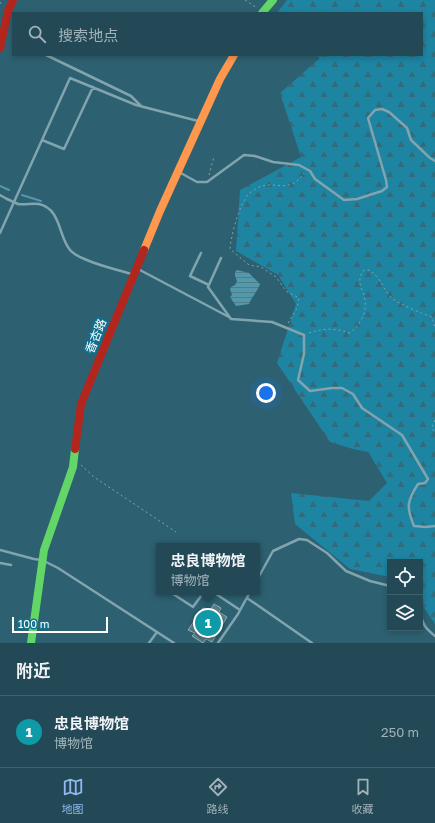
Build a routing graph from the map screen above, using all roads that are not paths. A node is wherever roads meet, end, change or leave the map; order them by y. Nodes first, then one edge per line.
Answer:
1 (13, 0) edge
2 (274, 0) edge
3 (263, 12) edge
4 (0, 48) edge
5 (48, 56) edge
6 (233, 56) edge
7 (93, 88) junction
8 (141, 106) junction
9 (201, 122) junction
10 (42, 140) junction
11 (435, 161) edge
12 (178, 172) junction
13 (0, 195) edge
14 (0, 233) edge
15 (201, 253) dead end
16 (221, 258) dead end
17 (136, 271) junction
18 (208, 285) junction
19 (231, 319) junction
20 (435, 526) edge
21 (0, 550) edge
22 (42, 560) junction
23 (0, 563) edge
24 (11, 565) dead end
25 (260, 575) edge
26 (387, 585) edge
27 (175, 595) edge
28 (202, 595) edge
29 (218, 595) edge
30 (248, 595) edge
31 (247, 598) junction
32 (240, 610) junction
33 (423, 624) edge
34 (157, 632) junction
35 (435, 636) edge
36 (31, 643) edge
37 (149, 643) edge
38 (174, 643) edge
39 (218, 643) edge
40 (312, 643) edge

1 - 4 street
2 - 3 street
5 - 8 lane
6 - 9 street, 香杏路
7 - 8 lane
7 - 10 lane
7 - 10 lane
8 - 9 lane
9 - 12 street, 香杏路
10 - 14 lane
11 - 12 lane
12 - 17 street, 香杏路
13 - 17 lane, bridge
15 - 18 lane
16 - 18 lane
17 - 19 lane
17 - 22 street, 香杏路
18 - 19 lane
19 - 20 lane
21 - 22 lane
22 - 34 lane
22 - 36 street, 香杏路
23 - 24 lane
25 - 26 lane
27 - 28 lane
29 - 32 lane
30 - 31 lane
31 - 32 lane
31 - 40 lane
32 - 39 lane
33 - 35 lane
34 - 37 lane
34 - 38 lane

